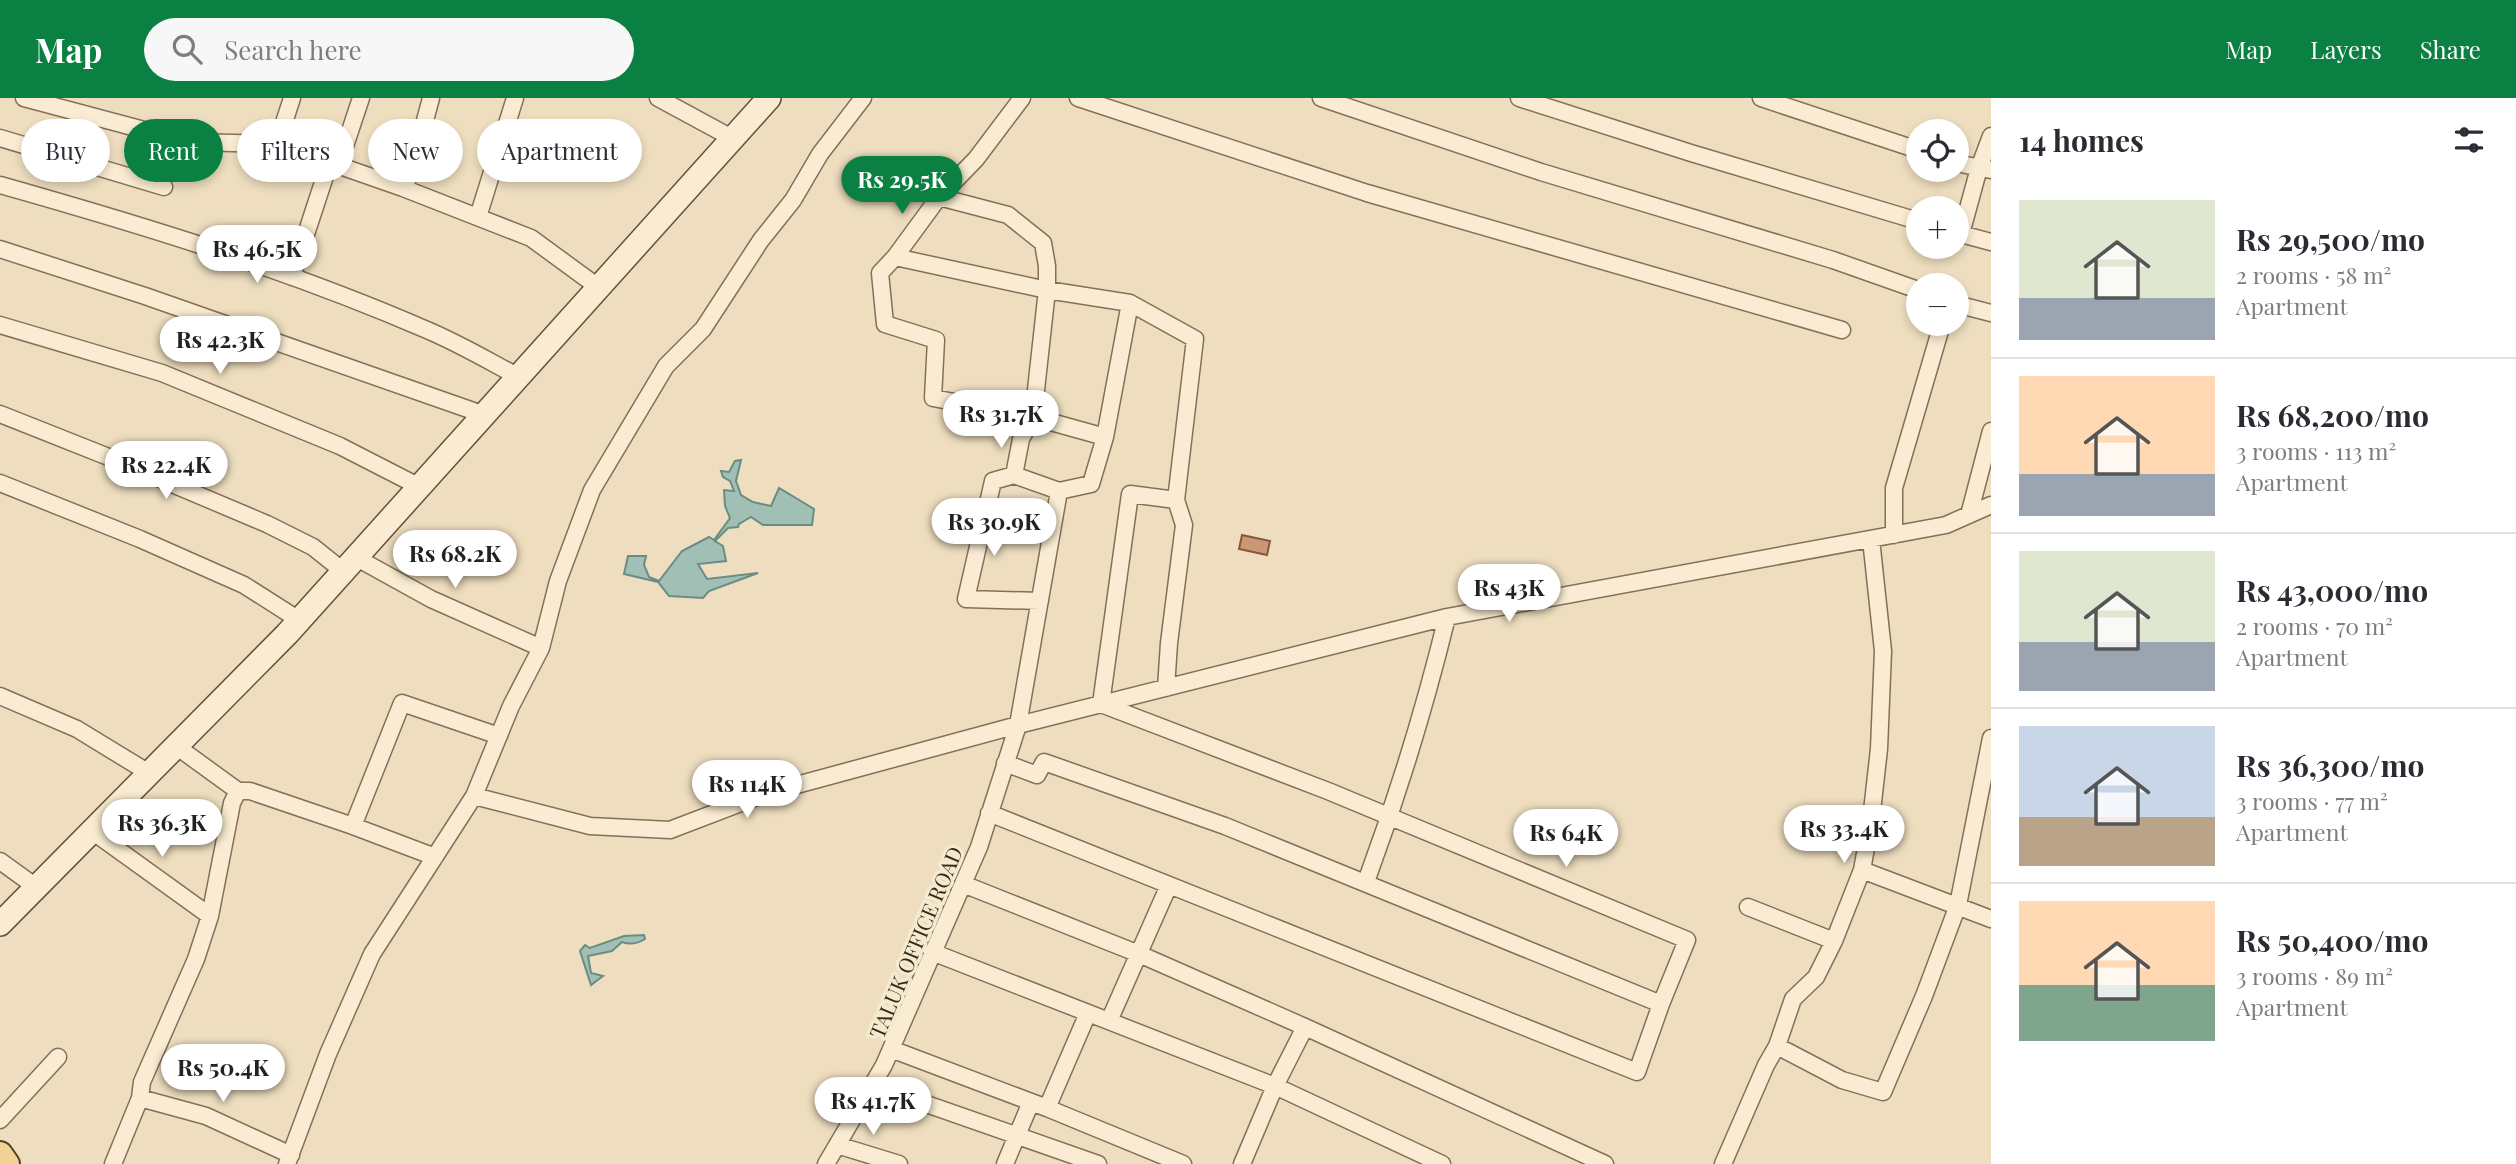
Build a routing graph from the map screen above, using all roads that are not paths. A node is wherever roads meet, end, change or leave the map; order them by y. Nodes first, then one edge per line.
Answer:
1 (24, 98) edge
2 (292, 98) edge
3 (361, 98) edge
4 (431, 98) edge
5 (515, 98) edge
6 (658, 98) edge
7 (769, 98) edge
8 (863, 98) edge
9 (1022, 98) edge
10 (1078, 98) edge
11 (1321, 98) edge
12 (1519, 98) edge
13 (1761, 98) edge
14 (285, 119) edge
15 (352, 119) edge
16 (1991, 136) edge
17 (0, 138) edge
18 (732, 138) junction
19 (237, 143) edge
20 (1906, 146) edge
21 (1985, 169) edge
22 (354, 172) edge
23 (327, 182) edge
24 (0, 185) edge
25 (164, 187) dead end
26 (403, 188) junction
27 (939, 197) junction
28 (1969, 208) edge
29 (478, 217) junction
30 (1906, 217) edge
31 (1969, 236) edge
32 (1991, 242) edge
33 (0, 249) edge
34 (895, 257) junction
35 (292, 277) junction
36 (597, 286) junction
37 (1906, 286) edge
38 (1047, 290) junction
39 (1130, 303) junction
40 (1969, 307) edge
41 (1991, 313) edge
42 (0, 325) edge
43 (1842, 330) dead end
44 (1938, 336) edge
45 (517, 376) junction
46 (0, 414) edge
47 (482, 414) junction
48 (1032, 417) junction
49 (1991, 431) edge
50 (1105, 437) junction
51 (1014, 475) junction
52 (0, 483) edge
53 (418, 486) junction
54 (1059, 491) junction
55 (1176, 499) junction
56 (1991, 505) edge
57 (1969, 515) junction
58 (1894, 535) junction
59 (1871, 539) junction
60 (349, 564) junction
61 (1040, 601) junction
62 (1447, 617) junction
63 (299, 620) junction
64 (541, 648) junction
65 (1166, 688) junction
66 (0, 696) edge
67 (1101, 704) junction
68 (1018, 725) junction
69 (499, 736) junction
70 (1991, 738) edge
71 (176, 746) junction
72 (1005, 763) junction
73 (149, 773) junction
74 (238, 791) junction
75 (474, 796) junction
76 (989, 813) junction
77 (1390, 817) junction
78 (353, 825) junction
79 (92, 831) junction
80 (435, 857) junction
81 (0, 861) edge
82 (1862, 870) junction
83 (1366, 882) junction
84 (963, 884) junction
85 (1169, 885) junction
86 (36, 887) junction
87 (1958, 905) junction
88 (1748, 907) dead end
89 (210, 916) junction
90 (1991, 919) edge
91 (0, 924) edge
92 (1834, 940) junction
93 (932, 952) junction
94 (1139, 954) junction
95 (1661, 1004) junction
96 (1088, 1013) junction
97 (1109, 1021) junction
98 (1305, 1027) junction
99 (1777, 1046) junction
100 (891, 1049) junction
101 (58, 1057) dead end
102 (872, 1085) junction
103 (1275, 1086) junction
104 (139, 1098) junction
105 (1031, 1102) junction
106 (1047, 1108) junction
107 (0, 1120) edge
108 (1017, 1135) junction
109 (837, 1145) junction
110 (0, 1154) edge
111 (289, 1159) edge
112 (7, 1164) edge
113 (113, 1164) edge
114 (826, 1164) edge
115 (899, 1164) edge
116 (1006, 1164) edge
117 (1098, 1164) edge
118 (1184, 1164) edge
119 (1242, 1164) edge
120 (1442, 1164) edge
121 (1605, 1164) edge
122 (1723, 1164) edge

1 - 19 street
2 - 14 street
3 - 15 street
4 - 26 street
5 - 29 street
6 - 18 street
7 - 18 main road
8 - 64 street
9 - 27 street
10 - 43 street
11 - 37 street
12 - 30 street
13 - 20 street
16 - 21 street
17 - 25 street
18 - 36 main road
21 - 28 street
22 - 26 street
23 - 35 street
24 - 35 street
26 - 29 street
27 - 34 street
27 - 38 street
29 - 36 street
31 - 32 street
33 - 47 street
34 - 38 street
34 - 48 street
35 - 45 street
36 - 45 main road
38 - 39 street
38 - 48 street
39 - 50 street
39 - 55 street
40 - 41 street
42 - 53 street
44 - 58 street
45 - 47 main road
46 - 60 street
47 - 53 main road
48 - 50 street
48 - 51 street
49 - 57 street
50 - 54 street
51 - 54 street
51 - 61 street
52 - 63 street
53 - 60 main road
54 - 61 street, TALUK OFFICE ROAD
55 - 65 street
55 - 67 street
56 - 57 street
57 - 58 street
58 - 59 street
59 - 62 street
59 - 82 street
60 - 63 main road
60 - 64 street
61 - 68 street, TALUK OFFICE ROAD
62 - 65 street
62 - 77 street
63 - 71 main road
64 - 69 street
65 - 67 street
66 - 73 street
67 - 68 street
67 - 77 street
68 - 72 street, TALUK OFFICE ROAD
68 - 75 street
69 - 75 street
69 - 78 street
70 - 87 street
71 - 73 main road
71 - 74 street
72 - 76 street, TALUK OFFICE ROAD
72 - 83 street
73 - 79 main road
74 - 78 street
74 - 89 street
75 - 80 street
76 - 84 street, TALUK OFFICE ROAD
76 - 85 street
77 - 83 street
77 - 95 street
78 - 80 street
79 - 86 main road
79 - 89 street
80 - 111 street
81 - 86 street
82 - 87 street
82 - 92 street
83 - 95 street
84 - 93 street, TALUK OFFICE ROAD
84 - 94 street
85 - 94 street
85 - 95 street
86 - 91 main road
87 - 90 street
87 - 99 street
88 - 92 street
89 - 104 street
92 - 99 street
93 - 96 street
93 - 100 street, TALUK OFFICE ROAD
94 - 97 street
94 - 98 street
96 - 97 street
96 - 106 street
97 - 103 street
98 - 103 street
98 - 121 street
99 - 122 street
100 - 102 street, TALUK OFFICE ROAD
100 - 105 street
101 - 107 street
102 - 108 street
102 - 109 street, TALUK OFFICE ROAD
103 - 119 street
103 - 120 street
104 - 111 street
104 - 113 street
105 - 106 street
105 - 108 street
106 - 118 street
108 - 116 street
108 - 117 street
109 - 114 street, TALUK OFFICE ROAD
109 - 115 street
110 - 112 main road

